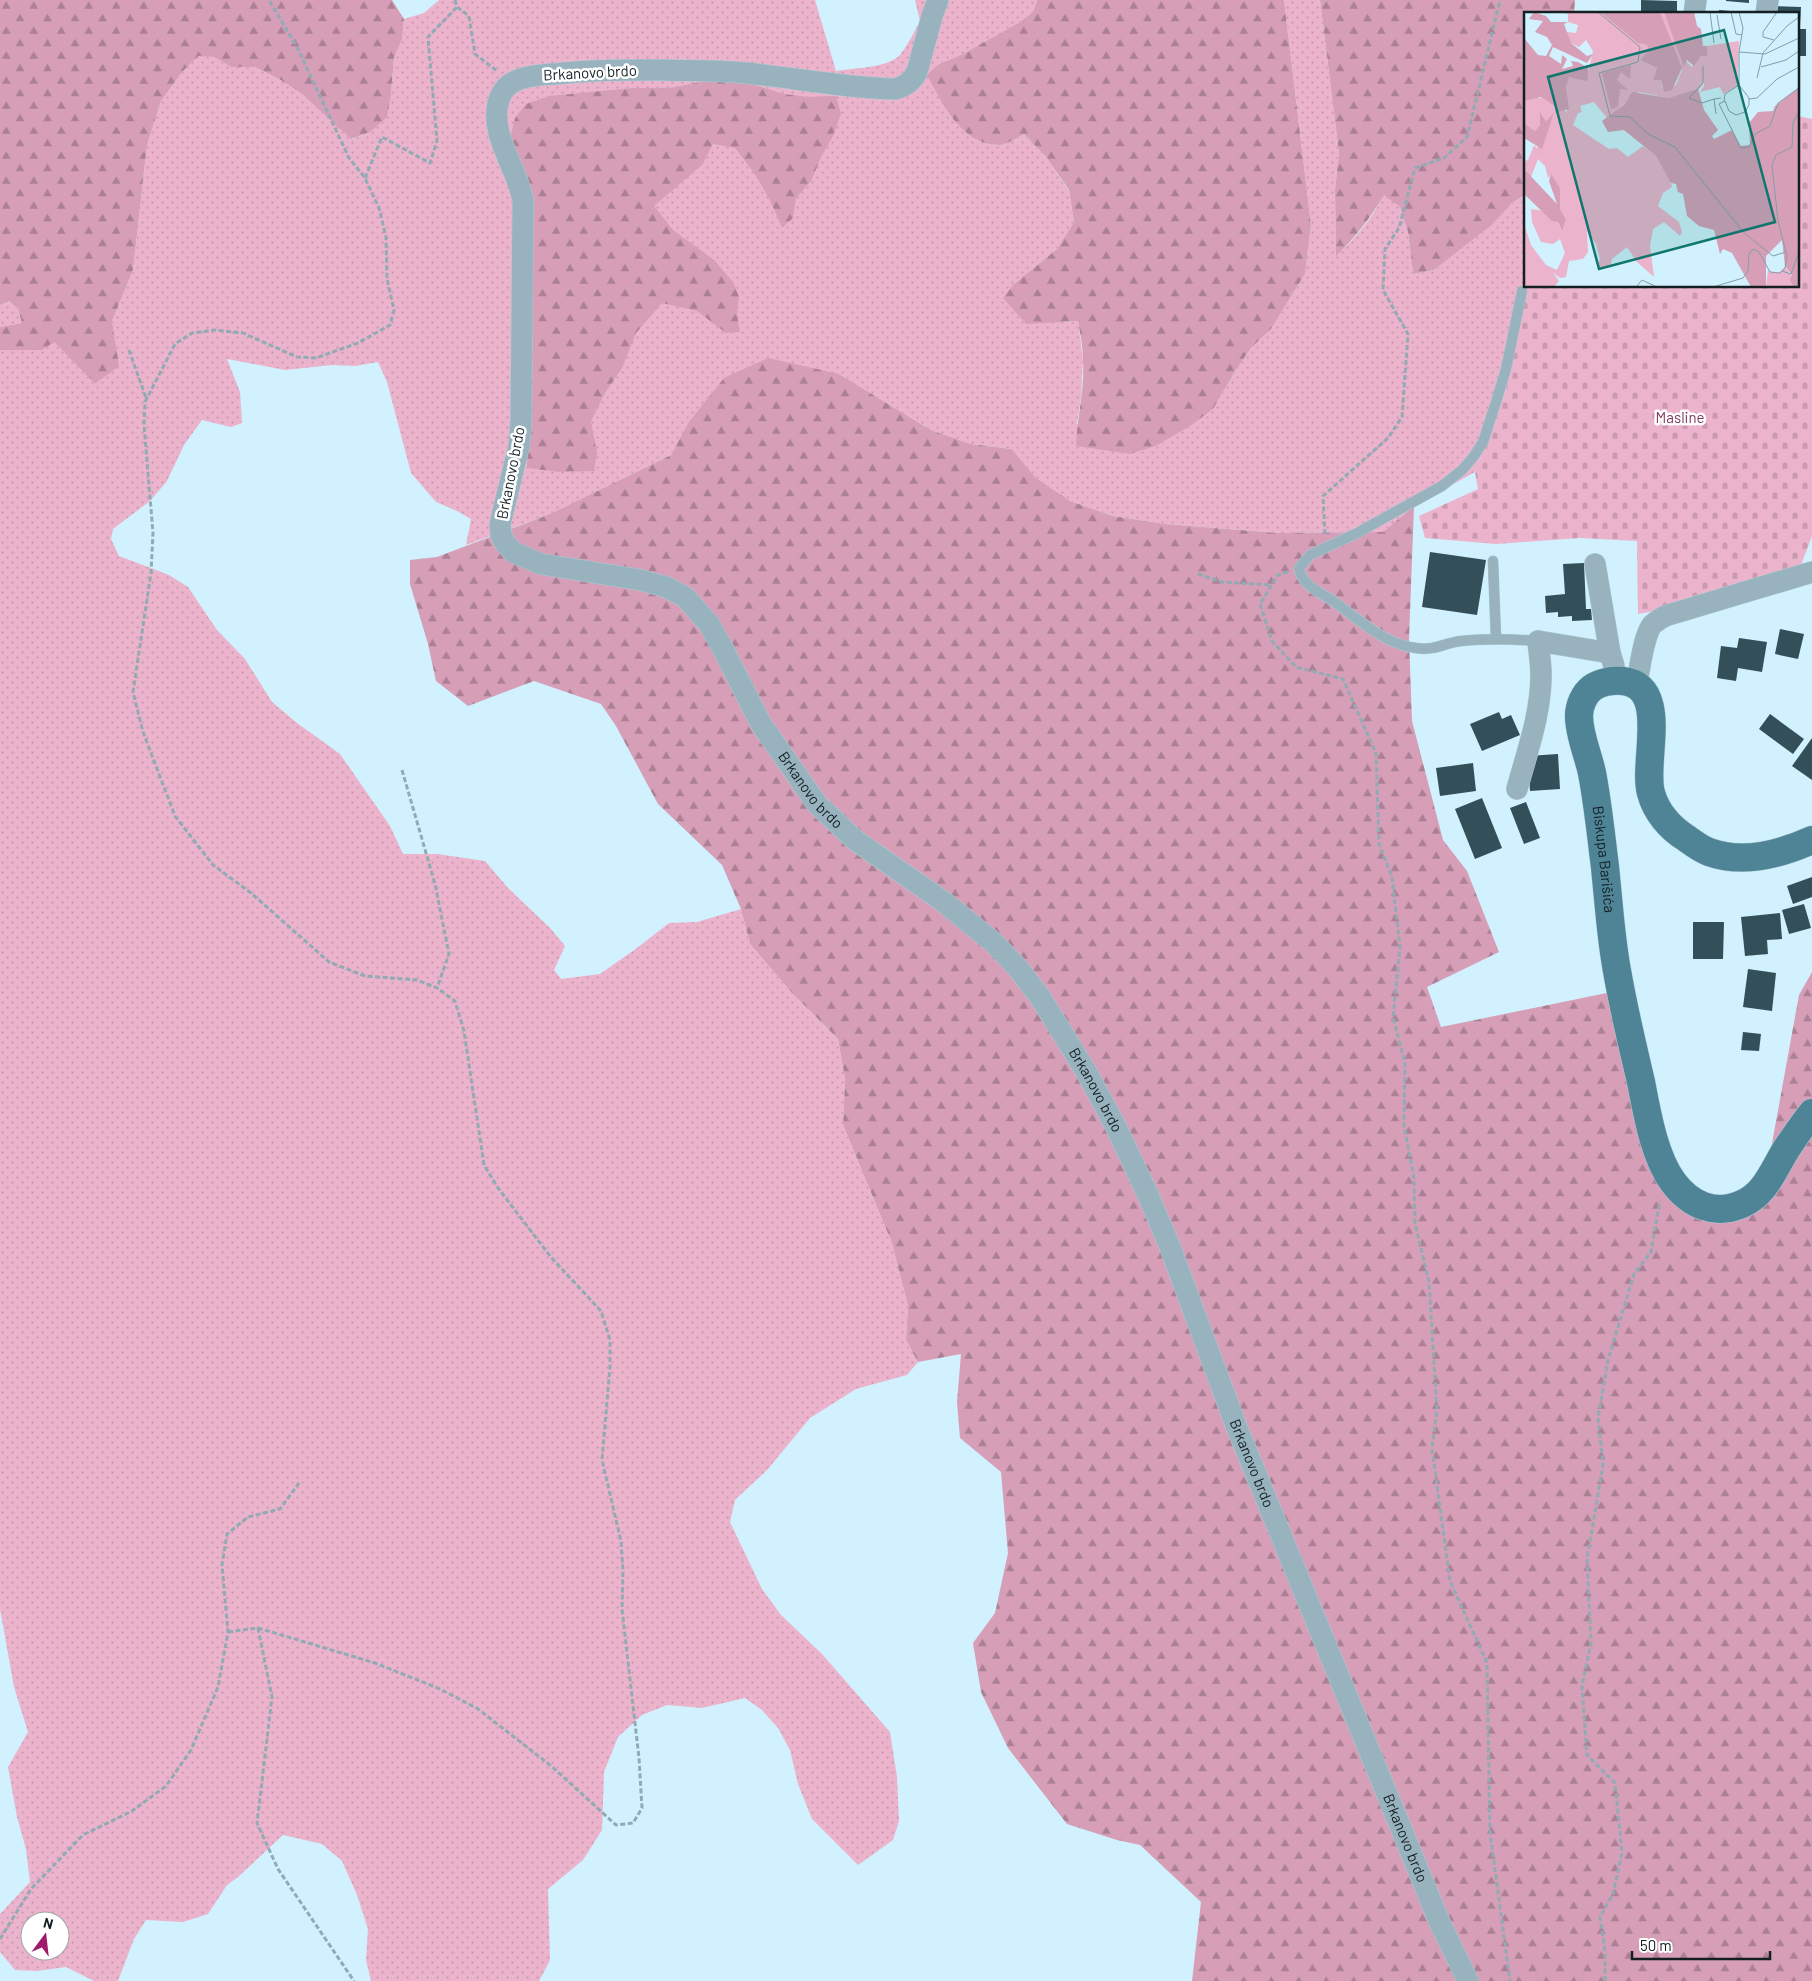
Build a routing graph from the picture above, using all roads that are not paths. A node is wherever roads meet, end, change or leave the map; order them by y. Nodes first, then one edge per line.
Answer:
1 (938, 0) edge
2 (1522, 292) dead end
3 (1494, 561) dead end
4 (1595, 564) dead end
5 (1812, 572) edge
6 (1496, 639) junction
7 (1538, 641) junction
8 (1610, 653) junction
9 (1627, 683) junction
10 (1518, 789) dead end
11 (1812, 840) edge
12 (1812, 1113) edge
13 (1468, 1981) edge

1 - 13 street, Brkanovo brdo
2 - 6 lane
3 - 6 lane
4 - 8 street
5 - 9 street
6 - 7 lane
7 - 8 street
7 - 10 street
8 - 9 street
9 - 11 main road
9 - 12 main road, Biskupa Barišića

